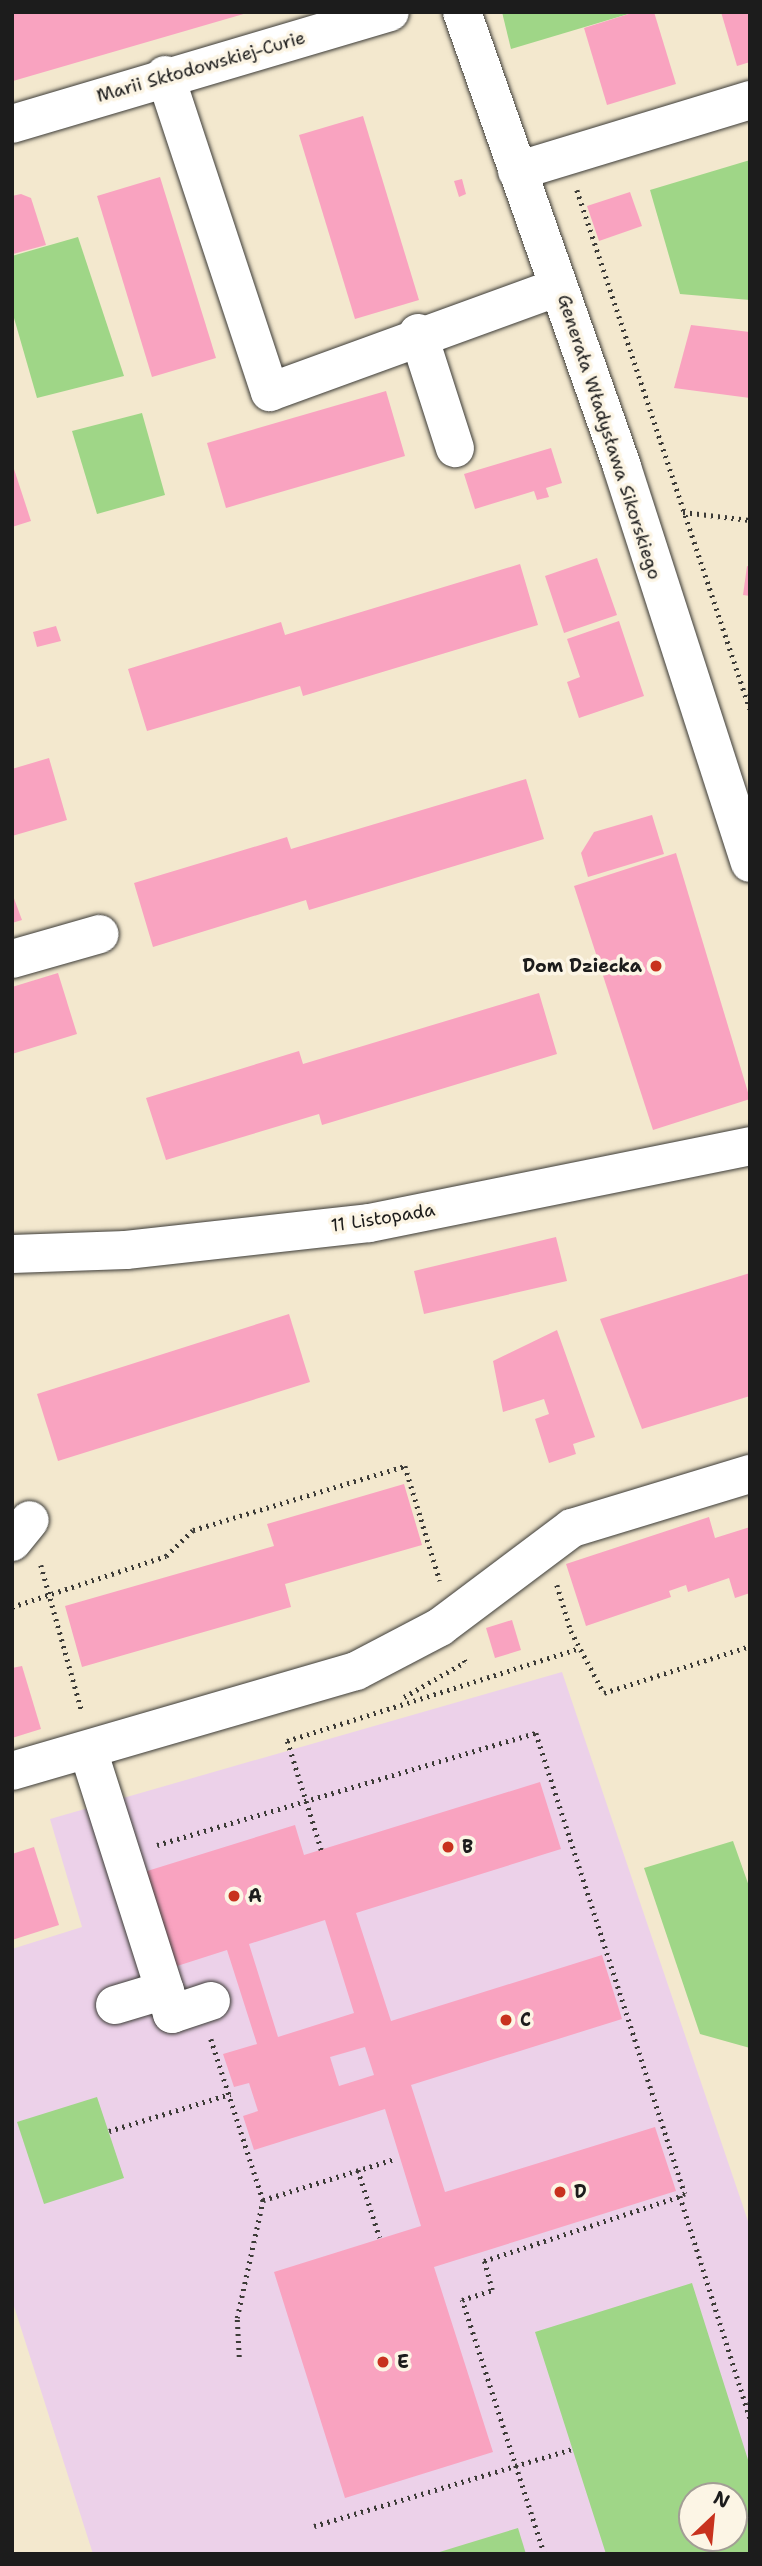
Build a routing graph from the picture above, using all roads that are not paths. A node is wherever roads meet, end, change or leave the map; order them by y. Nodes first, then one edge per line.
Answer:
1 (390, 12) edge
2 (462, 12) edge
3 (165, 75) junction
4 (750, 100) edge
5 (12, 124) edge
6 (517, 171) junction
7 (559, 287) junction
8 (418, 333) junction
9 (455, 448) dead end
10 (750, 863) edge
11 (100, 934) dead end
12 (12, 959) edge
13 (750, 1146) edge
14 (12, 1254) edge
15 (750, 1474) edge
16 (90, 1750) junction
17 (12, 1772) edge
18 (165, 1990) junction
19 (205, 2003) road end
20 (115, 2005) dead end

1 - 3 street, Marii Skłodowskiej-Curie
2 - 6 street, Generała Władysława Sikorskiego
3 - 5 street, Marii Skłodowskiej-Curie
3 - 8 street
4 - 6 street
6 - 7 street, Generała Władysława Sikorskiego
7 - 8 street
7 - 10 street, Generała Władysława Sikorskiego
8 - 9 street
11 - 12 street
13 - 14 street, 11 Listopada
15 - 16 street
16 - 17 street
16 - 18 street
18 - 19 street
18 - 20 street

